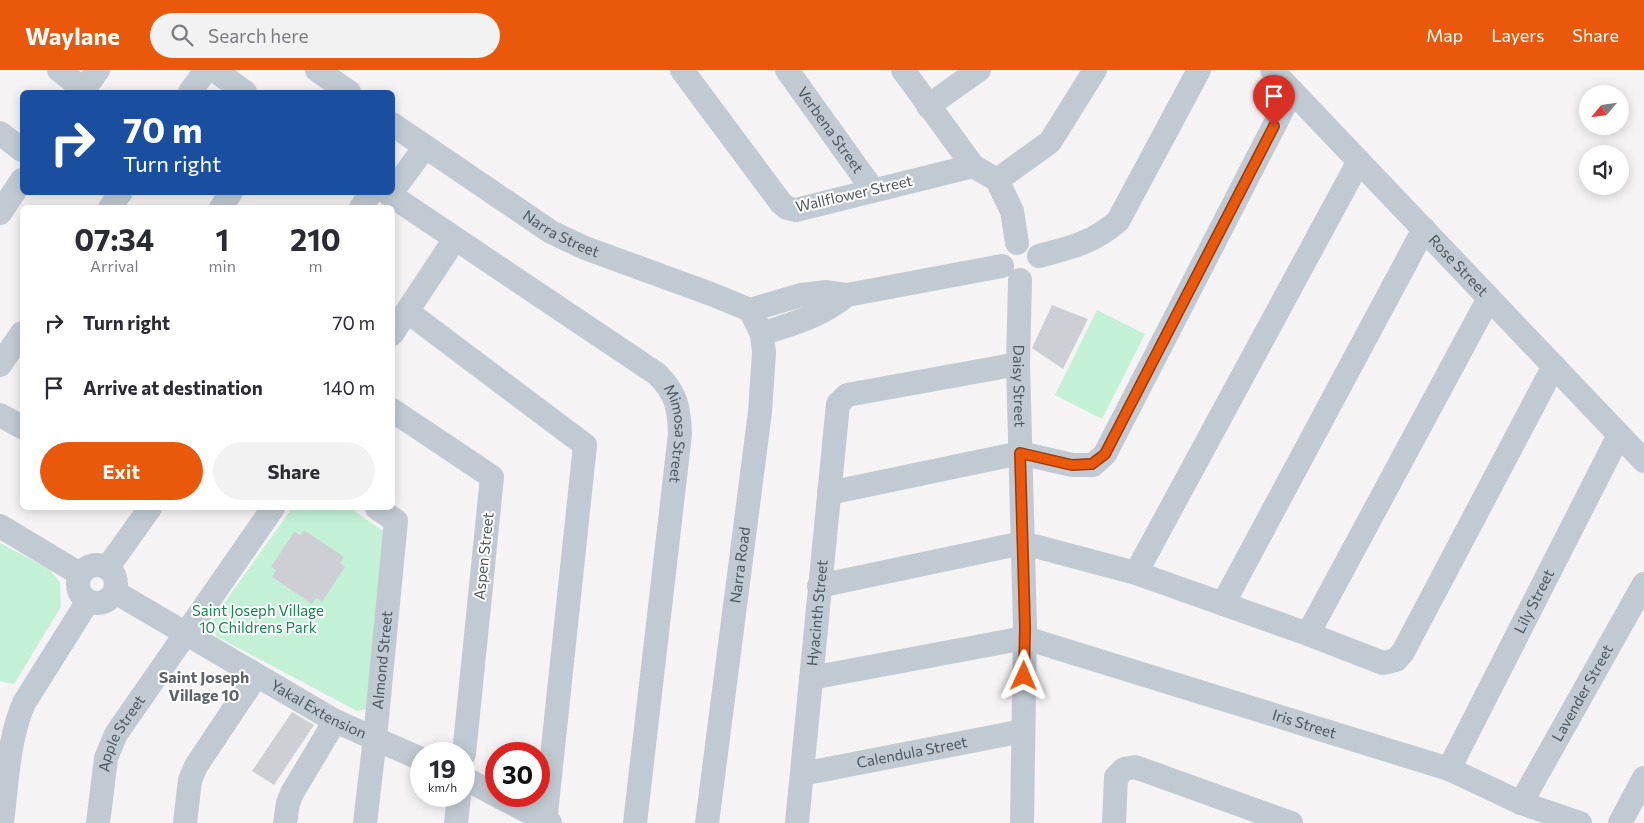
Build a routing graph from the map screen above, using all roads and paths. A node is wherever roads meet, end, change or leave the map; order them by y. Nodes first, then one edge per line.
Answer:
1 (59, 70) edge
2 (98, 70) edge
3 (206, 70) edge
4 (214, 70) edge
5 (317, 70) edge
6 (682, 70) edge
7 (786, 70) edge
8 (903, 70) edge
9 (979, 70) edge
10 (1094, 70) edge
11 (1199, 70) edge
12 (1272, 70) edge
13 (82, 90) edge
14 (84, 90) edge
15 (191, 90) edge
16 (242, 90) edge
17 (345, 90) edge
18 (1292, 91) junction
19 (928, 106) junction
20 (395, 130) edge
21 (0, 133) edge
22 (20, 148) edge
23 (425, 148) junction
24 (1359, 161) junction
25 (972, 166) junction
26 (395, 179) edge
27 (997, 180) junction
28 (20, 183) edge
29 (873, 190) junction
30 (380, 195) edge
31 (0, 213) edge
32 (1424, 229) junction
33 (455, 239) junction
34 (1017, 243) junction
35 (1039, 256) junction
36 (1011, 273) junction
37 (847, 296) junction
38 (1489, 298) junction
39 (750, 310) junction
40 (408, 312) junction
41 (395, 330) edge
42 (762, 334) junction
43 (20, 336) edge
44 (1018, 364) junction
45 (0, 365) edge
46 (1554, 366) junction
47 (395, 412) edge
48 (0, 415) edge
49 (20, 426) edge
50 (1619, 435) junction
51 (1020, 453) junction
52 (1644, 461) edge
53 (829, 493) junction
54 (149, 510) edge
55 (271, 510) edge
56 (380, 510) edge
57 (0, 526) edge
58 (1023, 543) junction
59 (108, 567) junction
60 (1136, 573) junction
61 (80, 574) junction
62 (1644, 584) edge
63 (819, 586) junction
64 (115, 592) junction
65 (88, 601) junction
66 (1223, 604) junction
67 (186, 634) junction
68 (1308, 634) junction
69 (1024, 638) junction
70 (256, 676) junction
71 (812, 678) junction
72 (335, 721) junction
73 (1023, 731) junction
74 (375, 738) junction
75 (465, 742) edge
76 (410, 754) edge
77 (1449, 769) junction
78 (802, 774) junction
79 (1644, 778) edge
80 (1521, 803) junction
81 (458, 807) edge
82 (518, 807) edge
83 (547, 822) edge
84 (1015, 822) edge
85 (2, 823) edge
86 (98, 823) edge
87 (185, 823) edge
88 (285, 823) edge
89 (365, 823) edge
90 (456, 823) edge
91 (635, 823) edge
92 (707, 823) edge
93 (797, 823) edge
94 (1114, 823) edge
95 (1291, 823) edge
96 (1580, 823) edge
97 (1620, 823) edge

1 - 13 street
2 - 14 street
3 - 15 street
4 - 16 street
5 - 17 street
6 - 29 street, Wallflower Street
7 - 29 street, Verbena Street
8 - 19 street
9 - 19 street
10 - 27 street
11 - 35 street
12 - 18 street, Rose Street
18 - 24 street, Rose Street
18 - 51 street
19 - 25 street
20 - 23 street, Narra Street
21 - 22 street
23 - 26 street
23 - 39 street, Narra Street
24 - 32 street, Rose Street
24 - 60 street
25 - 27 street
25 - 29 street, Wallflower Street
27 - 34 street
28 - 31 street
30 - 33 street, Mimosa Street
32 - 38 street, Rose Street
32 - 66 street
33 - 40 street
33 - 91 street, Mimosa Street
34 - 35 street
34 - 36 street
35 - 36 street
36 - 37 street
36 - 44 street, Daisy Street
37 - 39 street
37 - 42 street
38 - 46 street, Rose Street
38 - 68 street
39 - 42 street, Narra Road
40 - 41 street
40 - 83 street
42 - 92 street, Narra Road
43 - 45 street
44 - 51 street, Daisy Street
44 - 53 street, Hyacinth Street
46 - 50 street, Rose Street
46 - 68 street
47 - 75 street, Aspen Street
48 - 49 street
50 - 52 street, Rose Street
50 - 77 street, Lily Street
51 - 53 street
51 - 58 street, Daisy Street
53 - 63 street, Hyacinth Street
54 - 59 street
55 - 67 street, Apple Street
56 - 74 street, Almond Street
57 - 61 street
58 - 60 street
58 - 63 street
58 - 69 street, Daisy Street
59 - 61 street
59 - 64 street
60 - 66 street
61 - 65 street
62 - 80 street, Lavender Street
63 - 71 street, Hyacinth Street
64 - 65 street
64 - 67 street, Yakal Extension
65 - 85 street
66 - 68 street
67 - 70 street, Yakal Extension
67 - 86 street, Apple Street
69 - 71 street
69 - 73 street, Daisy Street
69 - 77 street, Iris Street
70 - 72 street, Yakal Extension
70 - 87 street
71 - 78 street, Hyacinth Street
72 - 74 street, Yakal Extension
72 - 88 street
73 - 78 street, Calendula Street
73 - 84 street, Daisy Street
74 - 76 street, Yakal Extension
74 - 89 street, Almond Street
77 - 80 street, Iris Street
78 - 93 street, Hyacinth Street
79 - 97 street
80 - 96 street, Iris Street
81 - 90 street
82 - 83 street
94 - 95 street

